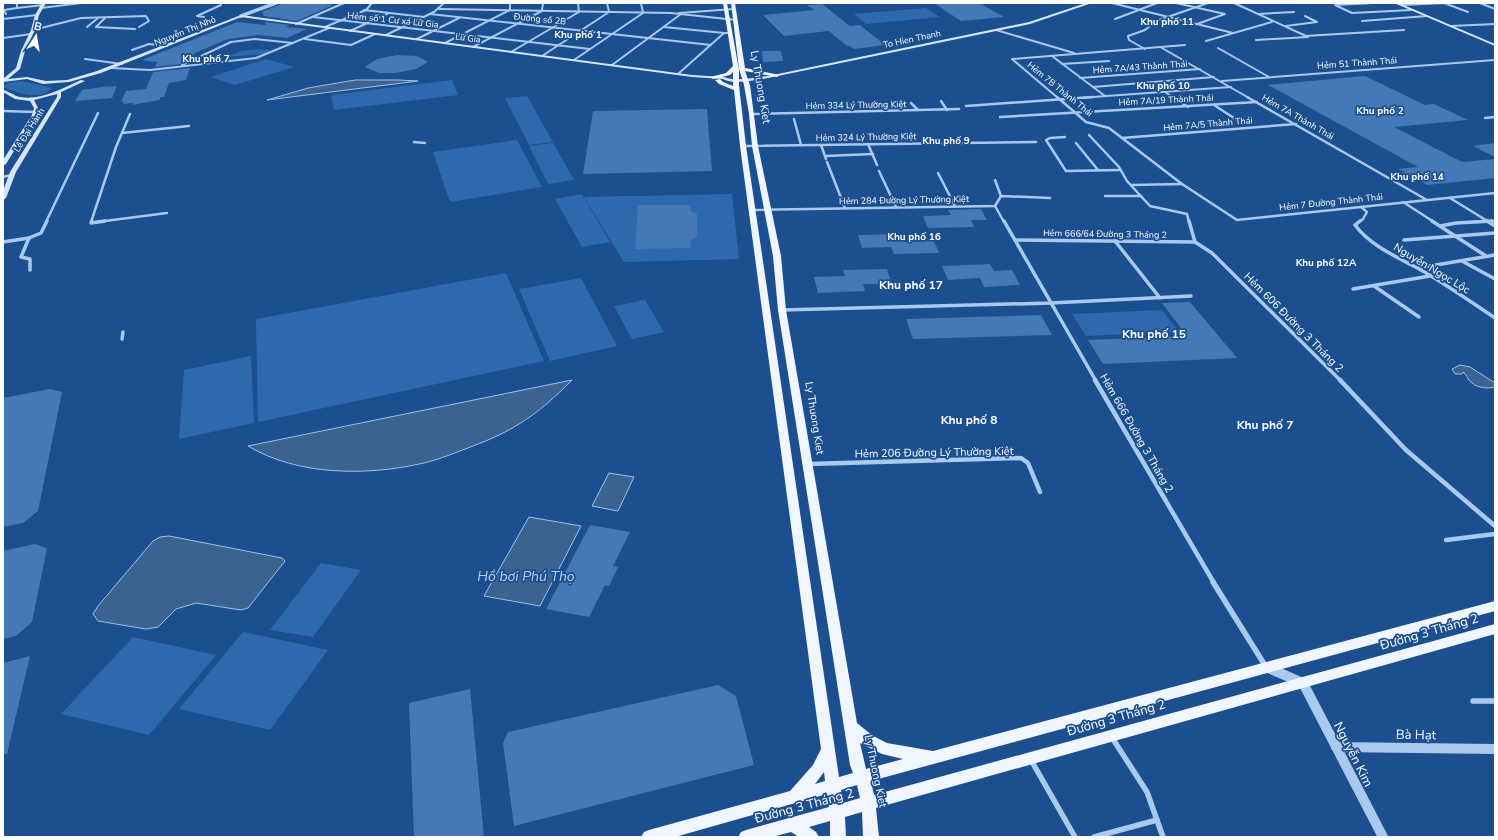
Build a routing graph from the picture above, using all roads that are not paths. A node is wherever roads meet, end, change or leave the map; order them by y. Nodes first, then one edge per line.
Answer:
1 (17, 3) edge
2 (81, 3) edge
3 (276, 3) edge
4 (344, 3) edge
5 (348, 3) edge
6 (372, 3) edge
7 (444, 3) edge
8 (450, 3) edge
9 (510, 3) edge
10 (543, 3) edge
11 (578, 3) edge
12 (607, 3) edge
13 (641, 3) edge
14 (725, 3) edge
15 (1090, 3) edge
16 (1112, 3) edge
17 (1157, 3) edge
18 (1176, 3) edge
19 (1208, 3) edge
20 (1234, 3) edge
21 (1374, 3) edge
22 (1396, 3) edge
23 (1445, 3) edge
24 (1480, 3) edge
25 (43, 5) edge
26 (221, 5) dead end
27 (1402, 5) junction
28 (734, 6) edge
29 (1195, 7) junction
30 (17, 8) junction
31 (260, 9) junction
32 (439, 9) junction
33 (726, 9) junction
34 (1495, 9) edge
35 (364, 10) junction
36 (510, 10) junction
37 (1138, 10) junction
38 (1411, 10) junction
39 (542, 11) junction
40 (579, 12) junction
41 (609, 12) junction
42 (683, 12) junction
43 (1294, 12) dead end
44 (1468, 12) dead end
45 (389, 13) junction
46 (643, 13) junction
47 (671, 13) junction
48 (6, 14) dead end
49 (430, 14) junction
50 (680, 14) junction
51 (1258, 14) junction
52 (37, 15) junction
53 (241, 16) junction
54 (1305, 16) dead end
55 (1428, 16) junction
56 (204, 17) dead end
57 (313, 17) junction
58 (424, 17) junction
59 (460, 17) junction
60 (1168, 17) junction
61 (98, 18) junction
62 (106, 18) junction
63 (3, 19) edge
64 (260, 19) junction
65 (728, 19) junction
66 (1115, 19) dead end
67 (490, 20) junction
68 (736, 20) junction
69 (340, 21) junction
70 (1362, 21) dead end
71 (1272, 22) junction
72 (366, 23) junction
73 (518, 23) junction
74 (222, 24) junction
75 (296, 24) junction
76 (1197, 24) junction
77 (1495, 24) edge
78 (1286, 26) junction
79 (1451, 26) junction
80 (87, 27) dead end
81 (139, 27) dead end
82 (553, 27) junction
83 (664, 27) junction
84 (327, 28) junction
85 (402, 28) junction
86 (135, 29) dead end
87 (581, 30) junction
88 (996, 30) junction
89 (1404, 30) dead end
90 (350, 31) junction
91 (433, 31) junction
92 (32, 32) junction
93 (726, 33) junction
94 (1233, 33) junction
95 (374, 34) junction
96 (462, 34) junction
97 (613, 34) junction
98 (386, 35) junction
99 (1305, 36) junction
100 (3, 38) edge
101 (490, 38) junction
102 (649, 38) junction
103 (304, 39) junction
104 (417, 39) junction
105 (1256, 40) dead end
106 (1206, 41) dead end
107 (528, 42) junction
108 (294, 43) junction
109 (445, 43) junction
110 (559, 45) junction
111 (710, 45) junction
112 (1185, 45) dead end
113 (1495, 45) edge
114 (168, 46) junction
115 (473, 47) junction
116 (1162, 48) junction
117 (1218, 48) dead end
118 (590, 49) junction
119 (1146, 49) junction
120 (132, 50) dead end
121 (511, 52) junction
122 (1076, 54) junction
123 (542, 56) junction
124 (1052, 56) junction
125 (85, 59) dead end
126 (574, 60) junction
127 (1495, 60) edge
128 (1109, 61) dead end
129 (123, 64) junction
130 (1061, 64) junction
131 (612, 65) junction
132 (178, 66) junction
133 (735, 67) junction
134 (111, 68) junction
135 (18, 69) junction
136 (742, 69) junction
137 (1200, 69) junction
138 (99, 72) junction
139 (678, 74) junction
140 (777, 75) junction
141 (1215, 77) junction
142 (1269, 77) junction
143 (23, 78) junction
144 (715, 78) junction
145 (1080, 78) junction
146 (746, 80) junction
147 (3, 81) edge
148 (1221, 81) junction
149 (43, 83) junction
150 (733, 83) junction
151 (1093, 87) junction
152 (1232, 87) junction
153 (61, 90) junction
154 (3, 91) edge
155 (1165, 92) junction
156 (1105, 96) junction
157 (31, 98) junction
158 (1060, 99) junction
159 (941, 101) dead end
160 (911, 102) dead end
161 (1257, 102) junction
162 (1214, 105) junction
163 (966, 106) dead end
164 (1188, 107) junction
165 (959, 109) dead end
166 (918, 110) junction
167 (947, 110) junction
168 (3, 111) edge
169 (35, 112) junction
170 (98, 113) dead end
171 (1076, 113) junction
172 (130, 114) dead end
173 (752, 114) junction
174 (1000, 117) dead end
175 (1495, 117) edge
176 (1485, 118) dead end
177 (794, 119) dead end
178 (1237, 120) dead end
179 (1296, 124) junction
180 (189, 126) dead end
181 (122, 133) junction
182 (1089, 135) dead end
183 (1065, 136) dead end
184 (1122, 138) junction
185 (414, 142) dead end
186 (1036, 142) dead end
187 (1076, 143) dead end
188 (425, 144) dead end
189 (868, 144) junction
190 (801, 145) junction
191 (821, 145) junction
192 (743, 146) junction
193 (755, 146) junction
194 (873, 154) junction
195 (5, 157) edge
196 (826, 159) junction
197 (3, 164) edge
198 (877, 165) dead end
199 (1098, 170) junction
200 (1119, 170) junction
201 (879, 171) dead end
202 (938, 173) dead end
203 (11, 175) junction
204 (3, 177) edge
205 (995, 180) dead end
206 (1182, 184) junction
207 (1131, 185) junction
208 (1495, 193) edge
209 (1001, 196) junction
210 (1105, 196) dead end
211 (1141, 196) junction
212 (1450, 197) junction
213 (3, 198) edge
214 (1050, 198) dead end
215 (1427, 200) junction
216 (1403, 202) junction
217 (955, 206) junction
218 (995, 206) junction
219 (896, 207) junction
220 (1361, 207) junction
221 (845, 208) junction
222 (753, 210) junction
223 (768, 210) junction
224 (167, 213) dead end
225 (1237, 220) joint
226 (1495, 221) edge
227 (1488, 222) junction
228 (1440, 226) junction
229 (1495, 226) edge
230 (1495, 233) edge
231 (1453, 236) junction
232 (29, 238) junction
233 (1015, 240) junction
234 (1404, 240) dead end
235 (1116, 241) junction
236 (3, 242) edge
237 (1195, 242) junction
238 (1495, 255) edge
239 (1486, 256) junction
240 (1462, 260) junction
241 (1418, 268) junction
242 (30, 270) dead end
243 (1431, 276) junction
244 (1495, 280) edge
245 (1374, 286) junction
246 (1353, 289) dead end
247 (1191, 296) dead end
248 (1160, 298) junction
249 (1051, 303) junction
250 (782, 310) junction
251 (1419, 317) dead end
252 (1495, 318) edge
253 (123, 332) dead end
254 (122, 339) dead end
255 (808, 464) junction
256 (1040, 492) dead end
257 (1495, 526) edge
258 (1495, 534) edge
259 (1446, 540) dead end
260 (1495, 606) edge
261 (1495, 629) edge
262 (1266, 667) junction
263 (1303, 683) junction
264 (1473, 701) dead end
265 (1495, 701) edge
266 (851, 726) junction
267 (1111, 736) junction
268 (1336, 747) junction
269 (828, 749) junction
270 (1495, 749) edge
271 (936, 757) junction
272 (1030, 758) junction
273 (863, 777) junction
274 (833, 785) junction
275 (794, 796) junction
276 (869, 804) junction
277 (837, 812) junction
278 (1157, 820) junction
279 (793, 824) junction
280 (649, 837) edge
281 (746, 837) edge
282 (811, 837) edge
283 (838, 837) edge
284 (871, 837) edge
285 (1075, 837) edge
286 (1094, 837) edge
287 (1162, 837) edge
288 (1383, 837) edge

1 - 30 street
2 - 25 street
3 - 31 street, Nguyễn Thị Nhỏ
4 - 5 street
4 - 57 street
6 - 35 street
7 - 8 street
7 - 32 street
9 - 36 street
10 - 39 street
11 - 40 street
12 - 41 street
13 - 46 street
14 - 33 main road, Ly Thuong Kiet
15 - 88 main road, To Hien Thanh
16 - 37 street
17 - 37 street
18 - 29 street
19 - 29 street
20 - 51 street
21 - 38 street
22 - 27 main road
23 - 27 street
23 - 44 street
24 - 34 street
25 - 30 street
25 - 52 main road
26 - 56 street
27 - 38 main road
28 - 33 street
28 - 68 main road, Ly Thuong Kiet
29 - 60 street
29 - 76 street
30 - 48 street
31 - 53 street, Nguyễn Thị Nhỏ
31 - 64 street
32 - 36 street
32 - 49 street
33 - 42 street
33 - 65 main road, Ly Thuong Kiet
35 - 45 street
35 - 69 street
36 - 39 street
36 - 67 street
37 - 60 street
37 - 66 street
38 - 55 main road
39 - 40 street
39 - 73 street
40 - 41 street
40 - 82 street
41 - 46 street
41 - 87 street
42 - 47 street
42 - 50 street
43 - 51 street
45 - 58 street
45 - 72 street
46 - 47 street
46 - 97 street
47 - 50 street
49 - 58 street
49 - 59 street, Đường số 2B
50 - 65 street
50 - 83 street
51 - 71 street
52 - 63 street
52 - 92 main road
53 - 64 main road, Lữ Gia
53 - 74 main road, Nguyễn Thị Nhỏ
54 - 78 street
55 - 70 street
55 - 79 main road
57 - 69 street, Hẻm số 1 Cư xá Lữ Gia
57 - 75 street
58 - 85 street
59 - 67 street, Đường số 2B
59 - 91 street
60 - 76 street
60 - 119 street
61 - 62 street
61 - 80 street
61 - 92 street
62 - 81 street
62 - 86 street
64 - 74 main road
64 - 75 main road, Lữ Gia
65 - 68 street
65 - 93 main road, Ly Thuong Kiet
67 - 73 street, Đường số 2B
67 - 96 street
68 - 136 main road, Ly Thuong Kiet
69 - 72 street, Hẻm số 1 Cư xá Lữ Gia
69 - 84 street
71 - 78 street
71 - 94 street
72 - 85 street, Hẻm số 1 Cư xá Lữ Gia
72 - 90 street
73 - 82 street, Đường số 2B
73 - 101 street
74 - 114 main road, Nguyễn Thị Nhỏ
75 - 84 main road, Lữ Gia
76 - 94 street
77 - 79 street
78 - 99 street
79 - 113 main road
82 - 87 street, Đường số 2B
82 - 107 street
83 - 93 street
83 - 102 street
84 - 90 main road, Lữ Gia
84 - 103 street
85 - 91 street, Hẻm số 1 Cư xá Lữ Gia
85 - 98 street
87 - 97 street, Đường số 2B
87 - 110 street
88 - 122 street
88 - 140 main road, To Hien Thanh
89 - 99 street
90 - 95 main road, Lữ Gia
91 - 96 street, Hẻm số 1 Cư xá Lữ Gia
91 - 104 street
92 - 100 street
92 - 135 main road
93 - 111 street
93 - 133 main road, Ly Thuong Kiet
94 - 106 street
95 - 98 main road, Lữ Gia
95 - 103 street
96 - 101 street, Hẻm số 1 Cư xá Lữ Gia
96 - 109 street
97 - 102 street, Đường số 2B
97 - 118 street
98 - 104 main road, Lữ Gia
99 - 105 street
101 - 107 street, Hẻm số 1 Cư xá Lữ Gia
101 - 115 street
102 - 111 street, Đường số 2B
102 - 131 street
103 - 108 street
104 - 109 main road, Lữ Gia
107 - 110 street, Hẻm số 1 Cư xá Lữ Gia
107 - 121 street
108 - 132 street
108 - 132 street
109 - 115 main road, Lữ Gia
110 - 118 street, Hẻm số 1 Cư xá Lữ Gia
110 - 123 street
111 - 139 street
112 - 116 street
114 - 120 street
114 - 129 main road, Nguyễn Thị Nhỏ
115 - 121 main road, Lữ Gia
116 - 119 street
116 - 137 street, Hẻm 7A Thành Thái
117 - 142 street
118 - 126 street
119 - 122 street
121 - 123 main road, Lữ Gia
122 - 124 street
123 - 126 main road, Lữ Gia
124 - 130 street, Hẻm 7A/43 Thành Thái
124 - 158 street, Hẻm 7B Thành Thái
125 - 129 street
126 - 131 main road, Lữ Gia
127 - 142 street, Hẻm 51 Thành Thái
128 - 130 street
129 - 134 main road, Nguyễn Thị Nhỏ
130 - 145 street, Hẻm 7A/43 Thành Thái
131 - 139 main road, Lữ Gia
132 - 134 street
133 - 144 main road
133 - 150 main road, Ly Thuong Kiet
134 - 138 main road, Nguyễn Thị Nhỏ
135 - 143 main road
135 - 147 main road
136 - 140 main road
136 - 146 main road, Ly Thuong Kiet
137 - 141 street, Hẻm 7A Thành Thái
137 - 145 street, Hẻm 7A/43 Thành Thái
138 - 149 main road, Nguyễn Thị Nhỏ
138 - 153 main road, Nguyễn Thị Nhỏ
139 - 144 main road, Lữ Gia
140 - 146 main road, To Hien Thanh
141 - 148 street, Hẻm 7A Thành Thái
141 - 151 street
142 - 148 street, Hẻm 51 Thành Thái
143 - 147 main road
143 - 149 main road
144 - 150 main road, Lữ Gia
144 - 150 main road
145 - 151 street, Hẻm 7A/43 Thành Thái
146 - 150 main road, To Hien Thanh
146 - 173 main road, Ly Thuong Kiet
148 - 152 street, Hẻm 7A Thành Thái
149 - 153 main road
150 - 192 main road, Ly Thuong Kiet
151 - 156 street, Hẻm 7A/43 Thành Thái
152 - 155 street
152 - 161 street, Hẻm 7A Thành Thái
153 - 157 main road, Nguyễn Thị Nhỏ
153 - 203 main road, Lê Đại Hành
154 - 157 main road, Nguyễn Thị Nhỏ
155 - 156 street
155 - 164 street
156 - 158 street
157 - 169 main road, Lê Đại Hành
158 - 163 street
158 - 171 street, Hẻm 7B Thành Thái
159 - 167 street
160 - 166 street
161 - 162 street, Hẻm 7A/19 Thành Thái
161 - 179 street, Hẻm 7A Thành Thái
162 - 164 street, Hẻm 7A/19 Thành Thái
162 - 178 street
164 - 171 street, Hẻm 7A/19 Thành Thái
165 - 167 street, Hẻm 334 Lý Thường Kiệt
166 - 167 street, Hẻm 334 Lý Thường Kiệt
166 - 173 street, Hẻm 334 Lý Thường Kiệt
168 - 169 street
169 - 195 main road, Lê Đại Hành
170 - 232 street
171 - 174 street, Hẻm 7A/19 Thành Thái
171 - 184 street, Hẻm 7B Thành Thái
172 - 181 street
173 - 193 main road, Ly Thuong Kiet
175 - 176 street
177 - 190 street
179 - 184 street, Hẻm 7A/5 Thành Thái
179 - 215 street, Hẻm 7A Thành Thái
180 - 181 street
181 - 224 street
182 - 200 street
183 - 199 street
184 - 206 street, Hẻm 7B Thành Thái
185 - 188 street
186 - 189 street, Hẻm 324 Lý Thường Kiệt
187 - 199 street
189 - 191 street, Hẻm 324 Lý Thường Kiệt
189 - 194 street
190 - 191 street, Hẻm 324 Lý Thường Kiệt
190 - 193 street, Hẻm 324 Lý Thường Kiệt
191 - 196 street
192 - 193 street, Hẻm 324 Lý Thường Kiệt
192 - 222 main road, Ly Thuong Kiet
193 - 223 main road, Ly Thuong Kiet
194 - 196 street
194 - 198 street
195 - 197 main road, Lê Đại Hành
196 - 221 street
199 - 200 street
200 - 207 street
201 - 219 street
202 - 217 street
203 - 204 street
203 - 213 main road, Lê Đại Hành
205 - 209 street
206 - 207 street
206 - 225 street, Hẻm 7B Thành Thái
207 - 211 street
208 - 212 street, Hẻm 7 Đường Thành Thái
209 - 214 street
209 - 218 street
210 - 211 street
211 - 237 street
212 - 215 street, Hẻm 7 Đường Thành Thái
212 - 227 street
215 - 216 street, Hẻm 7 Đường Thành Thái
216 - 220 street, Hẻm 7 Đường Thành Thái
216 - 228 street
217 - 218 street, Hẻm 284 Đường Lý Thường Kiệt
217 - 219 street, Hẻm 284 Đường Lý Thường Kiệt
218 - 233 street, Hẻm 666 Đường 3 Tháng 2
219 - 221 street, Hẻm 284 Đường Lý Thường Kiệt
220 - 225 street, Hẻm 7 Đường Thành Thái
220 - 241 street, Nguyễn Ngọc Lộc
221 - 223 street, Hẻm 284 Đường Lý Thường Kiệt
222 - 223 street, Hẻm 284 Đường Lý Thường Kiệt
222 - 269 main road, Ly Thuong Kiet
223 - 250 main road, Ly Thuong Kiet
226 - 227 street
227 - 228 street
227 - 229 street
228 - 231 street
230 - 231 street
231 - 234 street
231 - 239 street
232 - 236 street
232 - 242 street
233 - 235 street, Hẻm 666/64 Đường 3 Tháng 2
233 - 249 street, Hẻm 666 Đường 3 Tháng 2
235 - 237 street, Hẻm 666/64 Đường 3 Tháng 2
235 - 248 street
237 - 257 street, Hẻm 606 Đường 3 Tháng 2
238 - 239 street
239 - 240 street
240 - 241 street
240 - 244 street
241 - 243 street, Nguyễn Ngọc Lộc
243 - 245 street
243 - 252 street, Nguyễn Ngọc Lộc
245 - 246 street
245 - 251 street
247 - 248 street
248 - 249 street
249 - 250 street
249 - 262 street, Hẻm 666 Đường 3 Tháng 2
250 - 255 main road, Ly Thuong Kiet
253 - 254 street
255 - 256 street, Hẻm 206 Đường Lý Thường Kiệt
255 - 266 main road, Ly Thuong Kiet
258 - 259 street
260 - 262 main road, Đường 3 Tháng 2
261 - 263 main road, Đường 3 Tháng 2
262 - 263 street
262 - 271 main road, Đường 3 Tháng 2
263 - 267 main road, Đường 3 Tháng 2
263 - 268 street, Nguyễn Kim
264 - 265 street
266 - 271 main road
266 - 273 main road, Ly Thuong Kiet
267 - 272 main road, Đường 3 Tháng 2
267 - 278 street
268 - 270 street, Bà Hạt
268 - 288 street, Nguyễn Kim
269 - 274 main road, Ly Thuong Kiet
269 - 275 main road
271 - 273 main road, Đường 3 Tháng 2
272 - 276 main road, Đường 3 Tháng 2
272 - 285 street
273 - 274 main road, Đường 3 Tháng 2
273 - 276 main road, Ly Thuong Kiet
274 - 275 main road, Đường 3 Tháng 2
274 - 277 main road, Ly Thuong Kiet
275 - 280 main road, Đường 3 Tháng 2
276 - 277 main road, Đường 3 Tháng 2
276 - 284 main road, Ly Thuong Kiet
277 - 279 main road, Đường 3 Tháng 2
277 - 283 main road, Ly Thuong Kiet
278 - 286 street
278 - 287 street
279 - 281 main road, Đường 3 Tháng 2
279 - 282 main road

